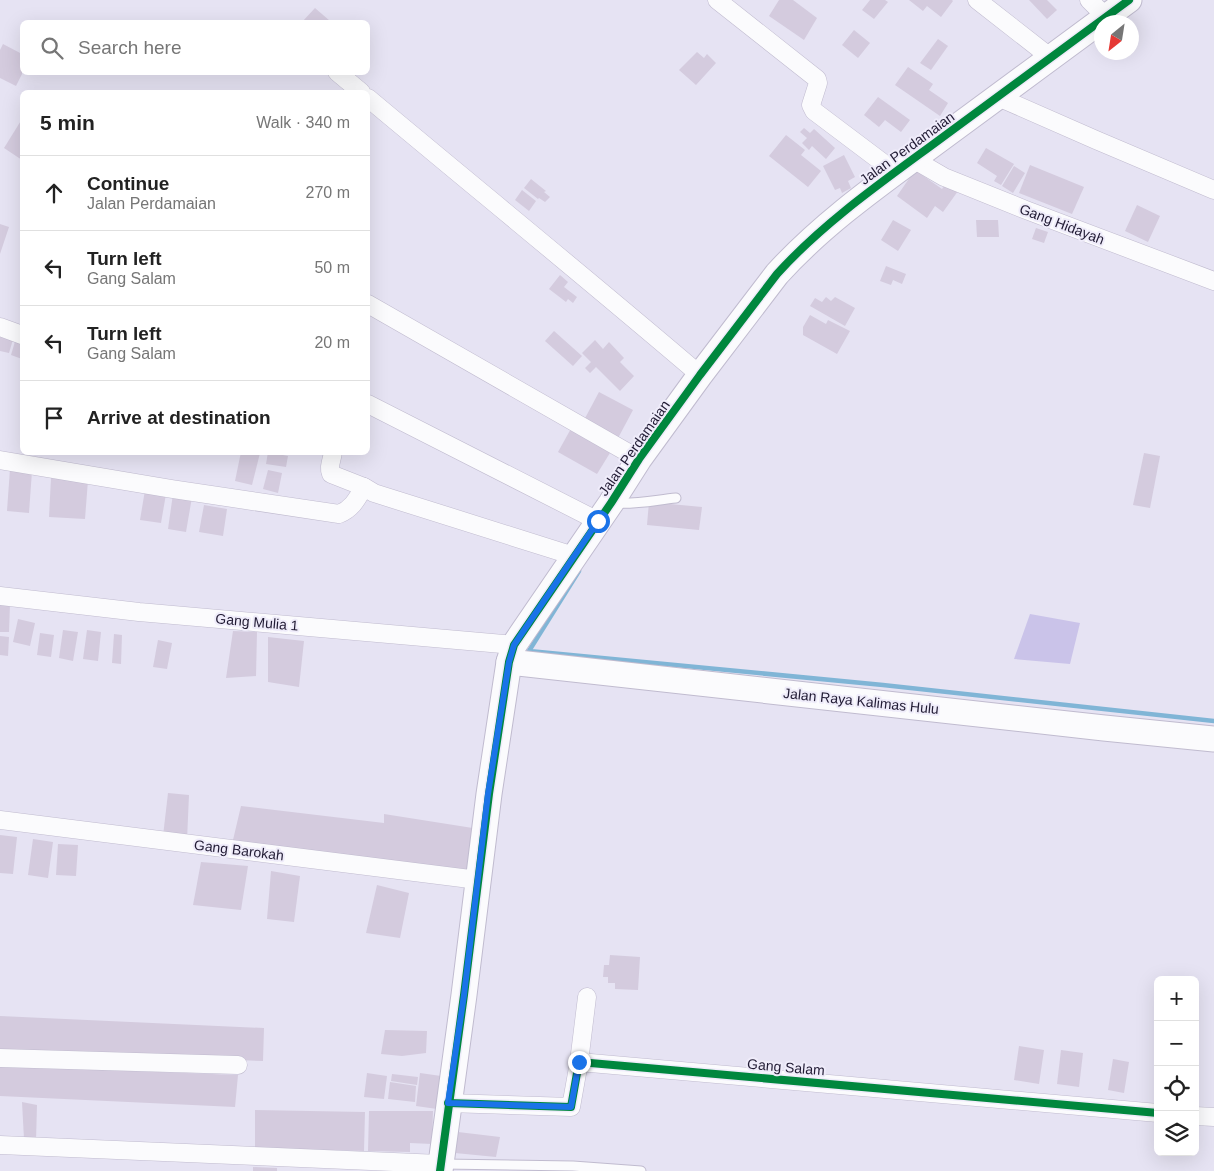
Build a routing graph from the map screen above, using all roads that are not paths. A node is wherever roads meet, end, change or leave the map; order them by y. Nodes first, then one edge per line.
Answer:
1 (717, 0) edge
2 (977, 0) edge
3 (1129, 0) edge
4 (1097, 9) edge
5 (1050, 57) junction
6 (341, 75) edge
7 (359, 90) edge
8 (998, 97) junction
9 (370, 100) edge
10 (904, 166) junction
11 (1214, 190) edge
12 (1214, 281) edge
13 (370, 305) edge
14 (0, 327) edge
15 (20, 334) edge
16 (700, 375) junction
17 (370, 405) edge
18 (332, 455) edge
19 (639, 459) junction
20 (0, 460) edge
21 (364, 488) junction
22 (676, 498) dead end
23 (605, 512) junction
24 (574, 556) junction
25 (0, 596) edge
26 (512, 654) junction
27 (1214, 739) edge
28 (0, 820) edge
29 (478, 880) junction
30 (587, 997) dead end
31 (0, 1058) edge
32 (579, 1062) junction
33 (238, 1065) dead end
34 (448, 1103) junction
35 (1154, 1112) edge
36 (1199, 1116) edge
37 (1214, 1118) edge
38 (0, 1145) edge
39 (440, 1167) edge
40 (641, 1171) edge

1 - 10 street, Gang Hidayah
2 - 5 street
3 - 4 street, Jalan Perdamaian
4 - 5 street, Jalan Perdamaian
5 - 8 street, Jalan Perdamaian
6 - 7 street
8 - 10 street, Jalan Perdamaian
8 - 11 street
9 - 16 street
10 - 12 street, Gang Hidayah
10 - 16 street, Jalan Perdamaian
13 - 19 street
14 - 15 street
16 - 19 street, Jalan Perdamaian
17 - 23 street
18 - 21 street
19 - 23 street, Jalan Perdamaian
20 - 21 street
21 - 24 street
22 - 23 lane
23 - 24 street, Jalan Perdamaian
24 - 26 street, Jalan Perdamaian
25 - 26 street, Gang Mulia 1
26 - 27 street, Jalan Raya Kalimas Hulu
26 - 29 street, Jalan Perdamaian
28 - 29 street, Gang Barokah
29 - 34 street, Jalan Perdamaian
30 - 32 street
31 - 33 street
32 - 34 street
32 - 35 street, Gang Salam
34 - 39 street, Jalan Perdamaian
36 - 37 street
38 - 39 street
39 - 40 lane

